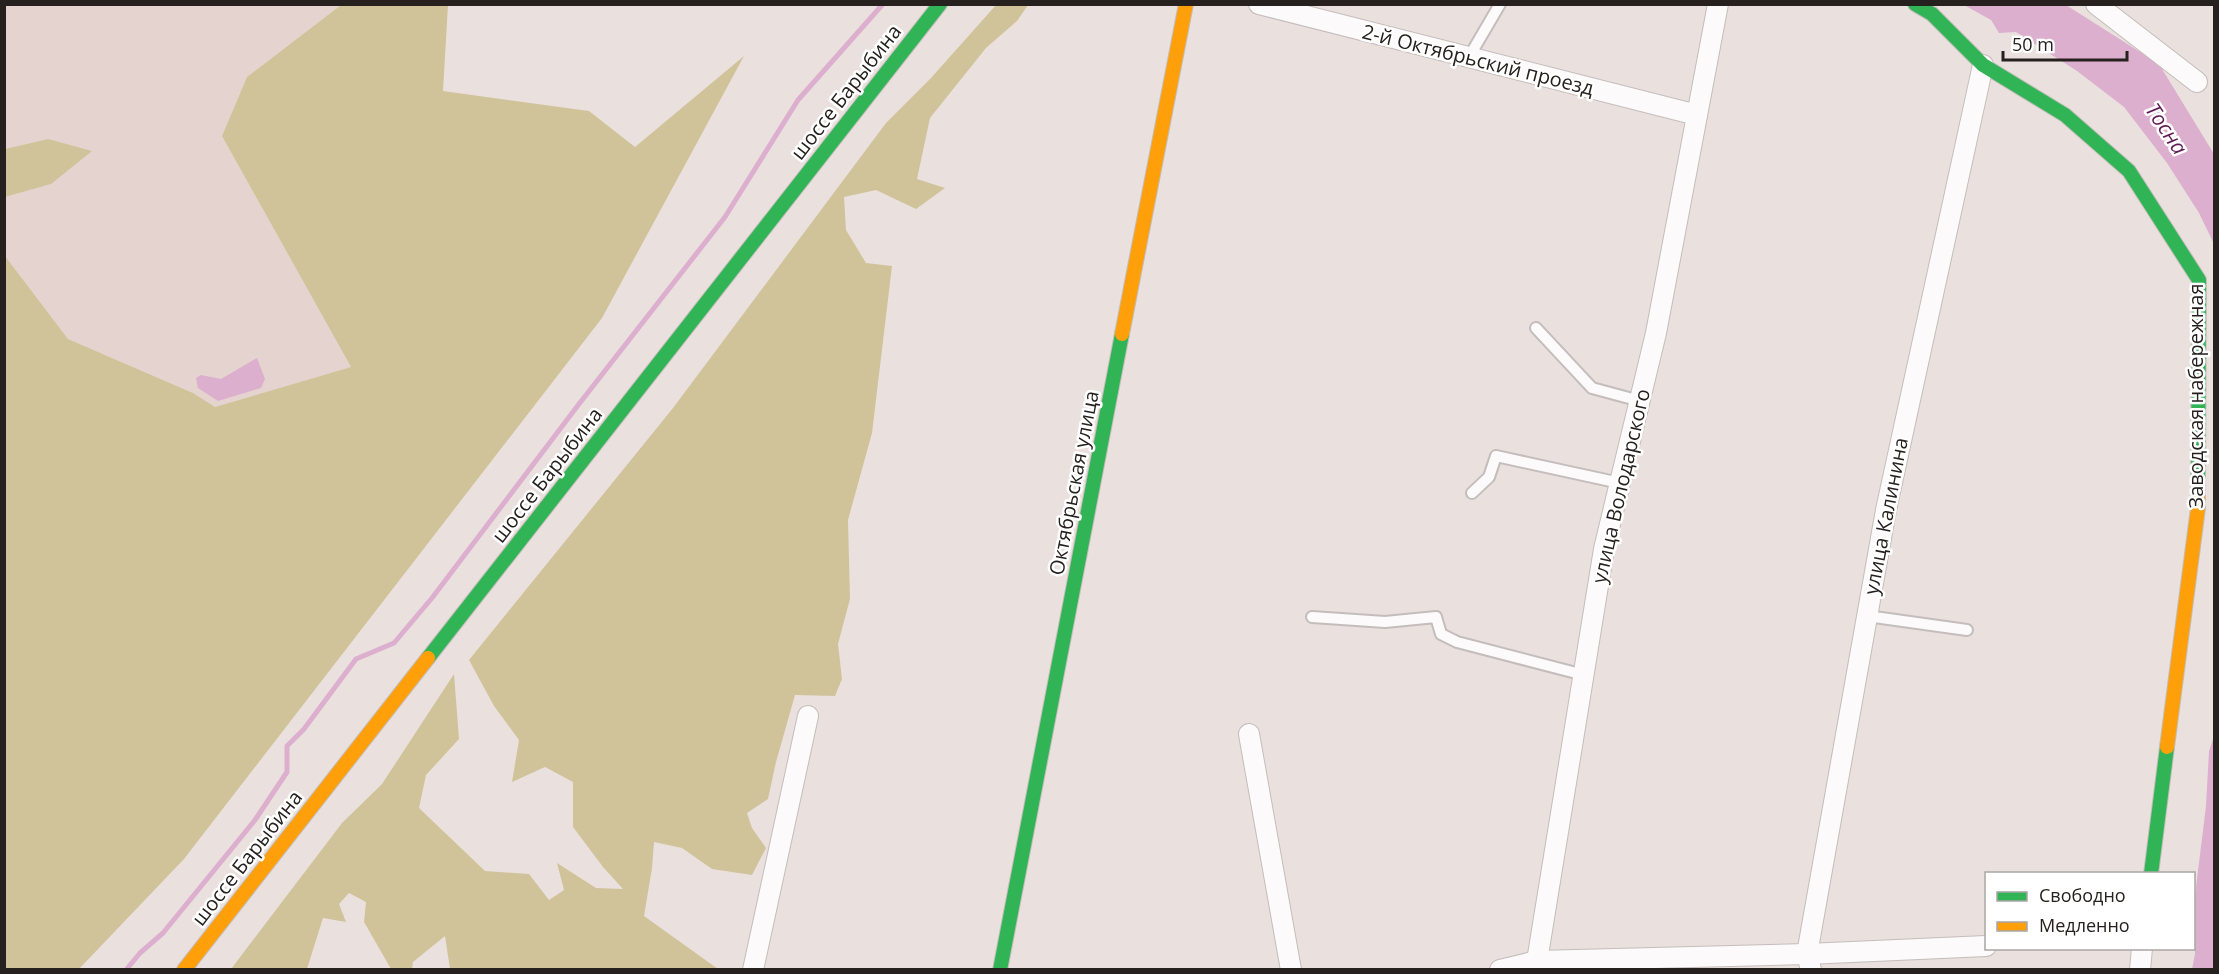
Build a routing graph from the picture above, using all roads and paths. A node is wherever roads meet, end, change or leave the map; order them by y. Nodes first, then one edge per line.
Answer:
1 (940, 4) edge
2 (1186, 4) edge
3 (1259, 4) edge
4 (1500, 4) edge
5 (1718, 4) edge
6 (1915, 4) edge
7 (2096, 4) edge
8 (1469, 57) junction
9 (1983, 65) junction
10 (2197, 82) dead end
11 (1697, 115) junction
12 (1536, 328) dead end
13 (1640, 401) junction
14 (1620, 483) junction
15 (1472, 493) dead end
16 (1867, 616) junction
17 (1312, 617) dead end
18 (1967, 630) dead end
19 (1584, 675) junction
20 (808, 716) dead end
21 (1249, 734) dead end
22 (2151, 872) edge
23 (1985, 946) edge
24 (2142, 950) edge
25 (1809, 962) edge
26 (191, 965) edge
27 (1538, 965) edge
28 (753, 969) edge
29 (1000, 969) edge
30 (1291, 969) edge
31 (1500, 969) edge
32 (2140, 969) edge

1 - 26 street, шоссе Барыбина
2 - 29 street, Октябрьская улица
3 - 8 street, 2-й Октябрьский проезд
4 - 8 lane
5 - 11 street, улица Володарского
6 - 9 street, Заводская набережная
7 - 10 street
8 - 11 street, 2-й Октябрьский проезд
9 - 16 street, улица Калинина
9 - 22 street, Заводская набережная
11 - 13 street, улица Володарского
12 - 13 lane
13 - 14 street, улица Володарского
14 - 15 lane
14 - 19 street, улица Володарского
16 - 18 lane
16 - 25 street, улица Калинина
17 - 19 lane
19 - 27 street, улица Володарского
20 - 28 street
21 - 30 street
23 - 25 street
24 - 32 street
25 - 27 street
27 - 31 street

